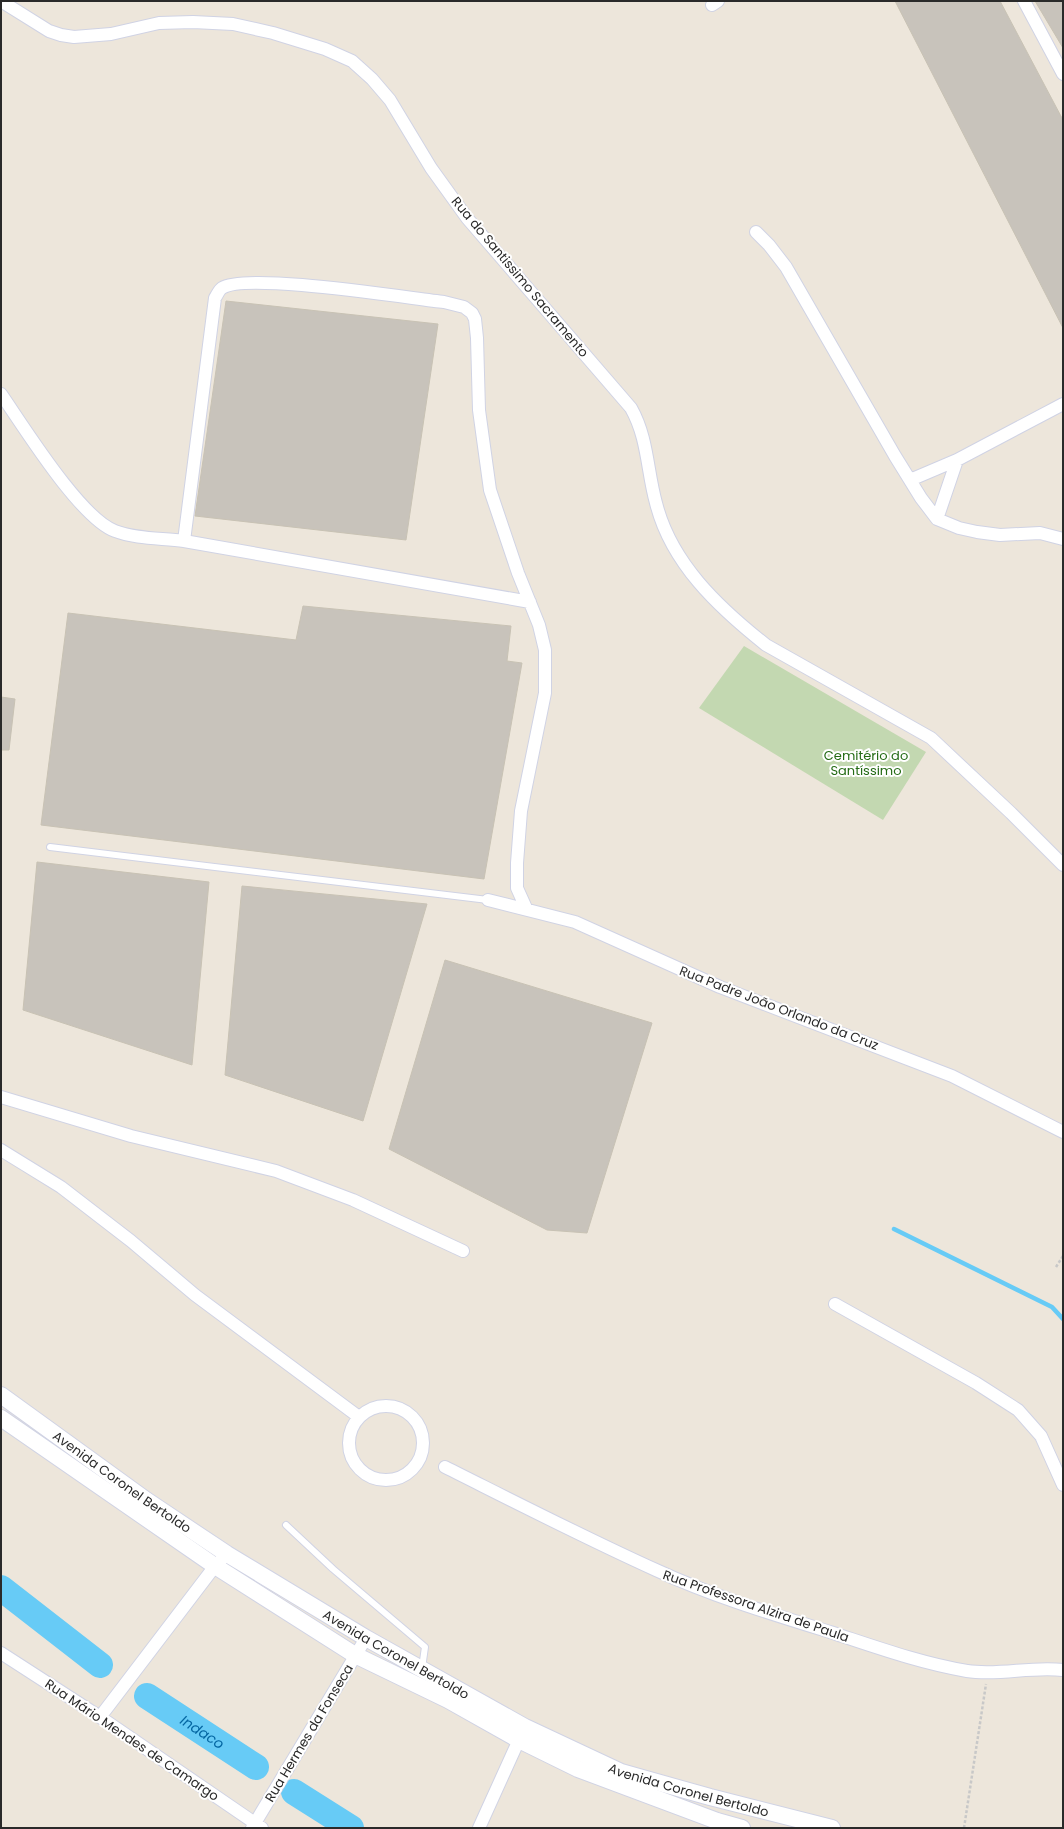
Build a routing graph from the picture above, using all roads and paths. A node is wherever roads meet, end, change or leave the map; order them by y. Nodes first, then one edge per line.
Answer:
1 (1, 1) edge
2 (1024, 1) edge
3 (1063, 74) edge
4 (756, 232) dead end
5 (1, 394) edge
6 (1063, 404) edge
7 (957, 460) junction
8 (910, 480) junction
9 (937, 519) junction
10 (1063, 539) edge
11 (184, 541) junction
12 (530, 602) junction
13 (50, 847) dead end
14 (1063, 865) edge
15 (488, 900) joint
16 (526, 908) junction
17 (1, 1097) edge
18 (1063, 1132) edge
19 (1, 1150) edge
20 (463, 1251) dead end
21 (1063, 1256) edge
22 (1056, 1267) dead end
23 (835, 1304) dead end
24 (1, 1395) edge
25 (359, 1417) junction
26 (1, 1418) edge
27 (67, 1443) junction
28 (56, 1458) junction
29 (445, 1467) dead end
30 (1063, 1485) edge
31 (286, 1525) dead end
32 (227, 1554) junction
33 (215, 1566) junction
34 (366, 1638) junction
35 (1, 1653) edge
36 (356, 1655) junction
37 (422, 1668) junction
38 (1063, 1670) edge
39 (987, 1672) junction
40 (100, 1717) junction
41 (522, 1733) junction
42 (725, 1801) junction
43 (716, 1825) edge
44 (256, 1826) edge
45 (479, 1828) edge
46 (742, 1828) edge
47 (832, 1828) edge
48 (964, 1828) edge

1 - 14 street, Rua do Santissimo Sacramento
2 - 3 street
4 - 8 street
5 - 11 street
6 - 7 street
7 - 8 street
7 - 9 street
8 - 9 street
9 - 10 street
11 - 12 street
11 - 12 street
12 - 16 street
13 - 15 lane
15 - 16 street, Rua Padre João Orlando da Cruz
16 - 18 street, Rua Padre João Orlando da Cruz
17 - 20 street
19 - 25 street
21 - 22 path
23 - 30 street
24 - 27 street, Avenida Coronel Bertoldo
25 - 25 street
26 - 28 street, Avenida Coronel Bertoldo
27 - 28 street
27 - 32 street, Avenida Coronel Bertoldo
28 - 33 street, Avenida Coronel Bertoldo
29 - 39 street, Rua Professora Alzira de Paula
31 - 37 lane
32 - 33 street
32 - 34 street, Avenida Coronel Bertoldo
33 - 36 street, Avenida Coronel Bertoldo
33 - 40 street
34 - 36 street, Rua Hermes da Fonseca
34 - 37 street, Avenida Coronel Bertoldo
35 - 40 street, Rua Mário Mendes de Camargo
36 - 41 street, Avenida Coronel Bertoldo
36 - 44 street, Rua Hermes da Fonseca
37 - 41 street, Avenida Coronel Bertoldo
38 - 39 street, Rua Professora Alzira de Paula
39 - 48 path
40 - 44 street, Rua Mário Mendes de Camargo
41 - 42 street, Avenida Coronel Bertoldo
41 - 43 street, Avenida Coronel Bertoldo
41 - 45 street
42 - 43 street
42 - 47 street, Avenida Coronel Bertoldo
43 - 46 street, Avenida Coronel Bertoldo

